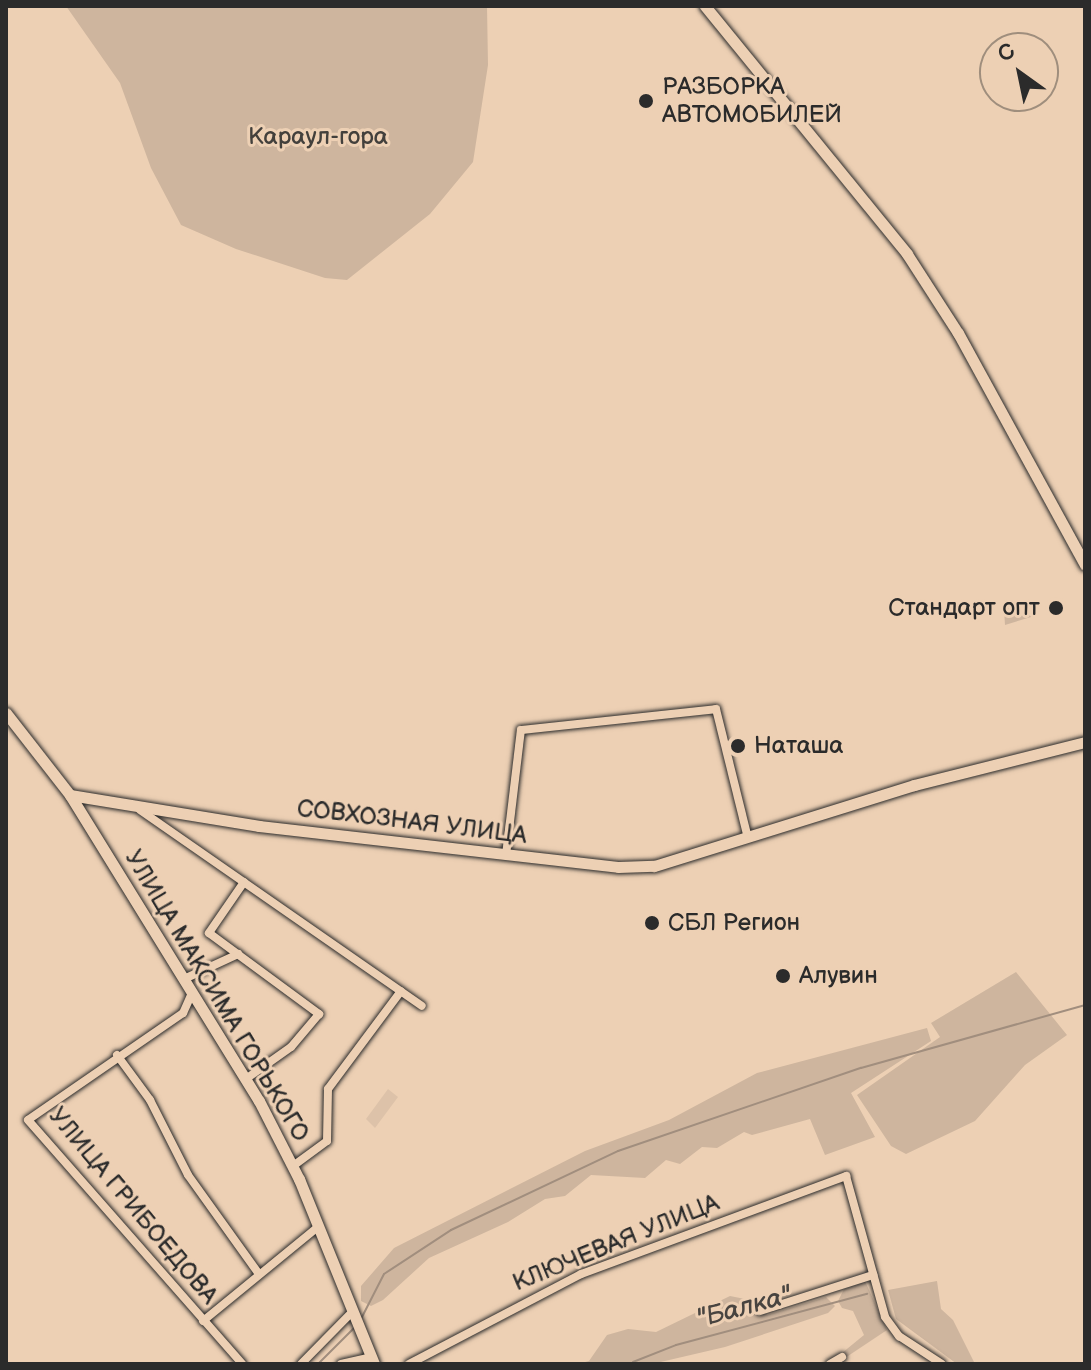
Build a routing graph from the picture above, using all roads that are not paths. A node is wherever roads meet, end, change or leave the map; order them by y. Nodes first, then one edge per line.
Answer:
1 (705, 6) edge
2 (1085, 565) edge
3 (6, 713) edge
4 (1085, 742) edge
5 (70, 795) junction
6 (140, 810) junction
7 (749, 839) junction
8 (506, 855) junction
9 (244, 882) junction
10 (238, 954) junction
11 (184, 979) junction
12 (401, 991) junction
13 (192, 993) junction
14 (422, 1006) dead end
15 (117, 1055) junction
16 (246, 1079) junction
17 (293, 1166) junction
18 (319, 1226) junction
19 (259, 1274) junction
20 (873, 1275) junction
21 (353, 1311) junction
22 (760, 1311) dead end
23 (203, 1321) junction
24 (926, 1354) junction
25 (842, 1357) dead end
26 (372, 1360) edge
27 (242, 1364) edge
28 (301, 1364) edge
29 (341, 1364) edge
30 (409, 1364) edge
31 (830, 1364) edge
32 (921, 1364) edge
33 (942, 1364) edge

1 - 2 street
3 - 5 street, УЛИЦА МАКСИМА ГОРЬКОГО
4 - 7 street, СОВХОЗНАЯ УЛИЦА
5 - 6 street, СОВХОЗНАЯ УЛИЦА
5 - 11 street, УЛИЦА МАКСИМА ГОРЬКОГО
6 - 8 street, СОВХОЗНАЯ УЛИЦА
6 - 9 street
7 - 8 street, СОВХОЗНАЯ УЛИЦА
7 - 8 street
9 - 10 street
9 - 12 street
10 - 11 street
10 - 16 street
11 - 13 street, УЛИЦА МАКСИМА ГОРЬКОГО
12 - 14 street
12 - 17 street
13 - 15 street, УЛИЦА ГРИБОЕДОВА
13 - 16 street, УЛИЦА МАКСИМА ГОРЬКОГО
15 - 19 street
15 - 23 street, УЛИЦА ГРИБОЕДОВА
16 - 17 street, УЛИЦА МАКСИМА ГОРЬКОГО
17 - 18 street, УЛИЦА МАКСИМА ГОРЬКОГО
18 - 19 street
18 - 21 street, УЛИЦА МАКСИМА ГОРЬКОГО
19 - 23 street
20 - 22 street
20 - 24 street
20 - 30 street, КЛЮЧЕВАЯ УЛИЦА
21 - 26 street, УЛИЦА МАКСИМА ГОРЬКОГО
21 - 28 street
23 - 27 street, УЛИЦА ГРИБОЕДОВА
24 - 32 street
24 - 33 street
25 - 31 street
26 - 29 street

